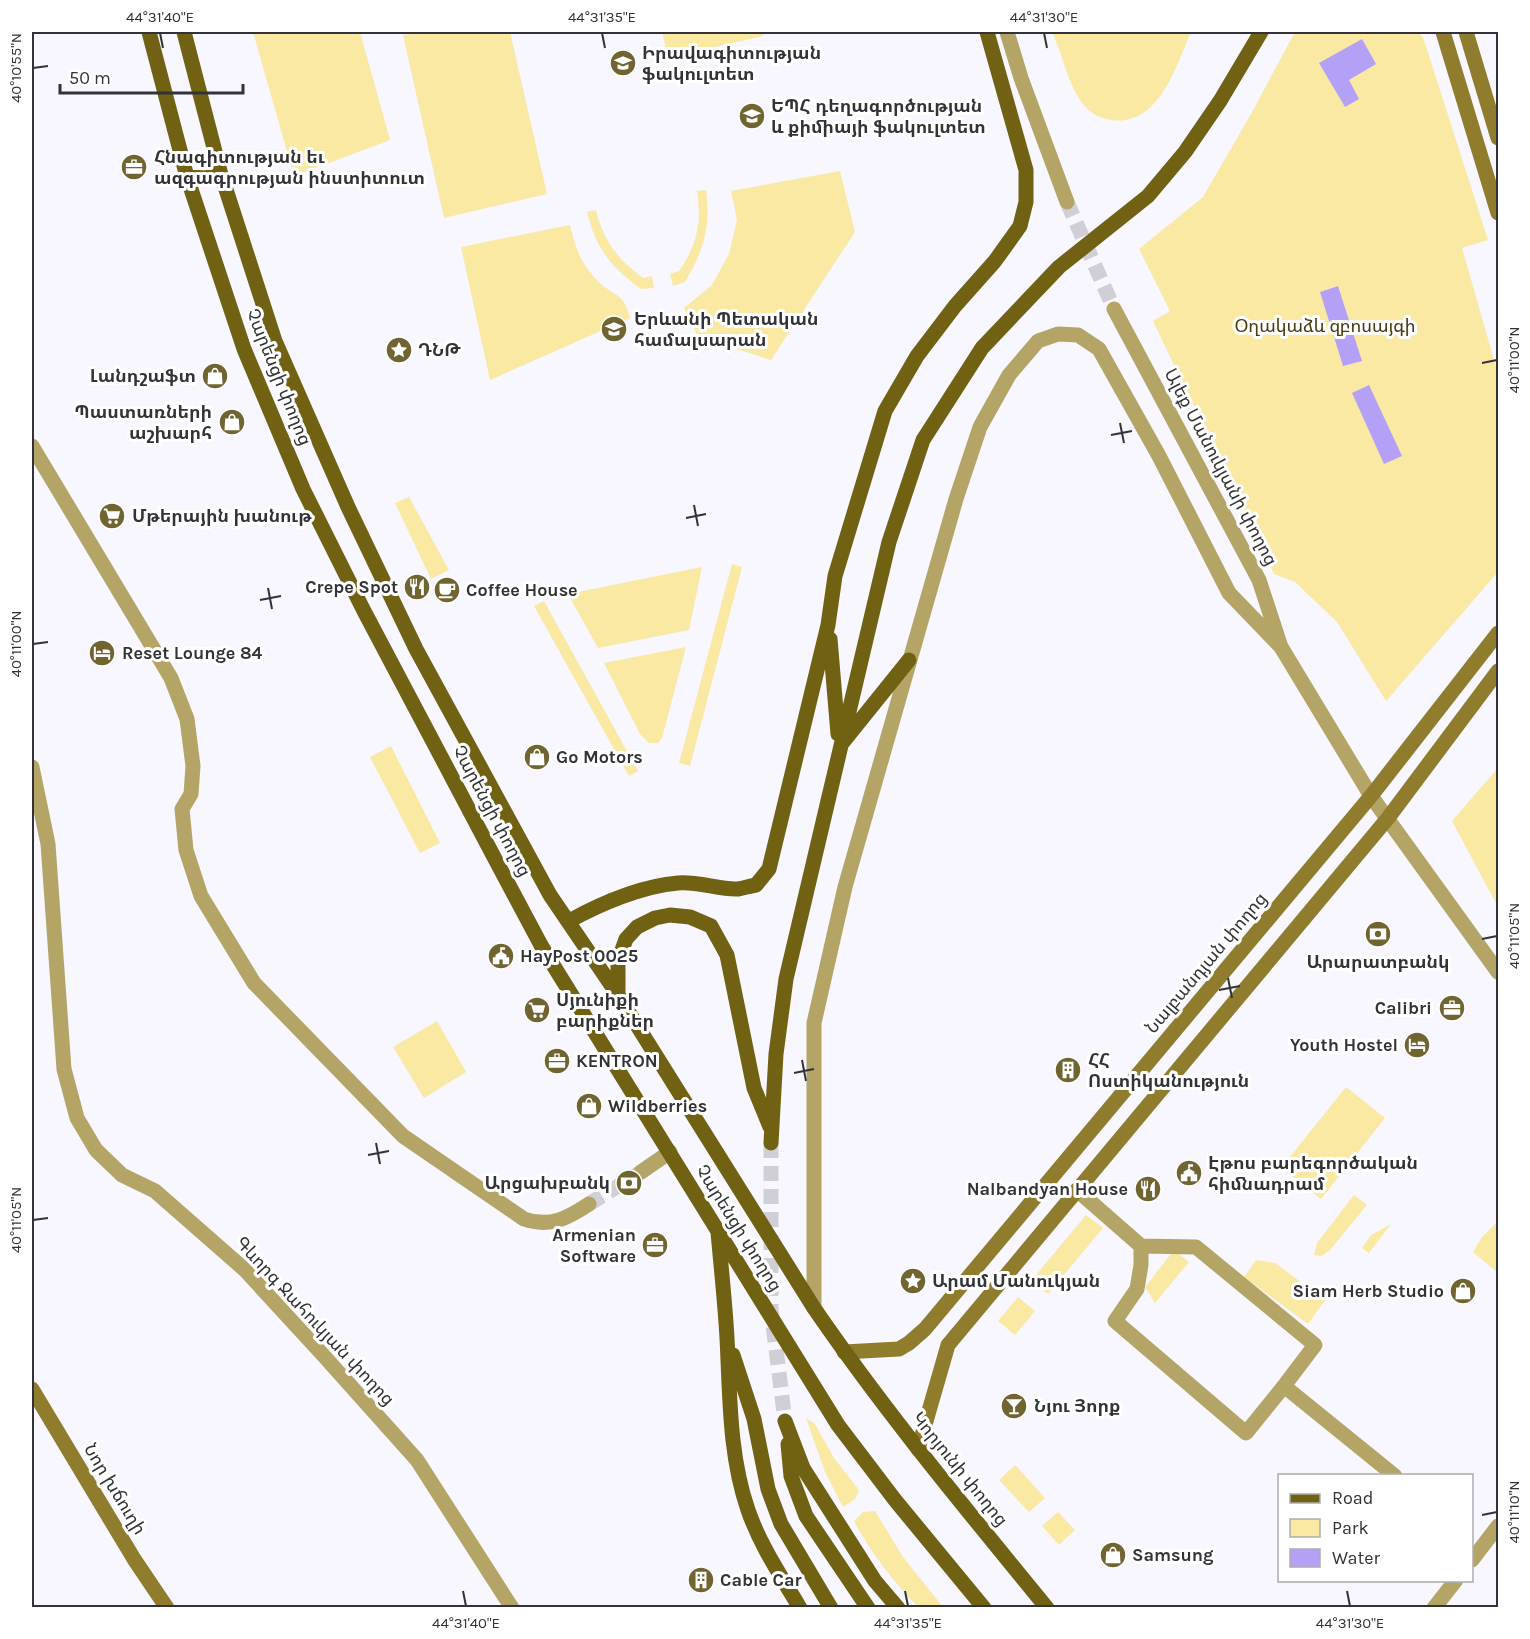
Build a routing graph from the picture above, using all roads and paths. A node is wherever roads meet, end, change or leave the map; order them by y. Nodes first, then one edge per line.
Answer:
1 (149, 32) edge
2 (184, 32) edge
3 (987, 32) edge
4 (1007, 32) edge
5 (1261, 32) edge
6 (1443, 32) edge
7 (1466, 32) edge
8 (1498, 138) edge
9 (220, 171) junction
10 (187, 177) junction
11 (1067, 202) tunnel mouth
12 (1498, 213) edge
13 (1114, 309) tunnel mouth
14 (32, 446) edge
15 (828, 625) junction
16 (1498, 633) edge
17 (1281, 647) junction
18 (909, 660) junction
19 (1498, 671) edge
20 (839, 746) junction
21 (32, 766) edge
22 (1371, 796) junction
23 (1388, 818) junction
24 (569, 921) junction
25 (1498, 972) edge
26 (618, 995) junction
27 (669, 1152) junction
28 (641, 1172) tunnel mouth
29 (1077, 1190) junction
30 (589, 1204) tunnel mouth
31 (718, 1229) junction
32 (1141, 1246) junction
33 (814, 1308) junction
34 (727, 1336) junction
35 (844, 1352) junction
36 (1284, 1386) junction
37 (32, 1389) edge
38 (918, 1449) junction
39 (1393, 1474) edge
40 (1498, 1526) edge
41 (1473, 1559) edge
42 (1455, 1582) edge
43 (167, 1608) edge
44 (512, 1608) edge
45 (800, 1608) edge
46 (831, 1608) edge
47 (868, 1608) edge
48 (898, 1608) edge
49 (984, 1608) edge
50 (1047, 1608) edge
51 (1434, 1608) edge

1 - 10 main road, Չարենցի փողոց
2 - 9 main road, Չարենցի փողոց
3 - 15 main road
4 - 11 street
5 - 20 main road
6 - 12 main road
7 - 8 main road
9 - 10 main road
9 - 24 main road, Չարենցի փողոց
10 - 27 main road, Չարենցի փողոց
13 - 17 street, Ալեք Մանուկյանի փողոց
14 - 30 street
15 - 20 main road
15 - 24 main road
16 - 22 main road, Նալբանդյան փողոց
17 - 18 street, Ալեք Մանուկյանի փողոց
17 - 22 street, Ալեք Մանուկյանի փողոց
18 - 20 main road
18 - 33 street
19 - 23 main road
20 - 26 main road
21 - 44 street, Գևորգ Ջահուկյան փողոց
22 - 23 street, Ալեք Մանուկյանի փողոց
22 - 35 main road, Նալբանդյան փողոց
23 - 25 street, Ալեք Մանուկյանի փողոց
23 - 29 main road
24 - 26 main road, Չարենցի փողոց
26 - 33 main road, Չարենցի փողոց
27 - 28 street
27 - 31 main road, Չարենցի փողոց
29 - 32 street
29 - 38 main road
31 - 34 main road
31 - 49 main road, Չարենցի փողոց
32 - 36 street
32 - 36 street
33 - 35 main road, Չարենցի փողոց
34 - 45 main road
34 - 46 main road
35 - 38 main road, Կորյունի փողոց
36 - 39 street
37 - 43 main road, Նոր խճուղի
38 - 50 main road, Կորյունի փողոց
40 - 41 street
42 - 51 street
47 - 48 main road

